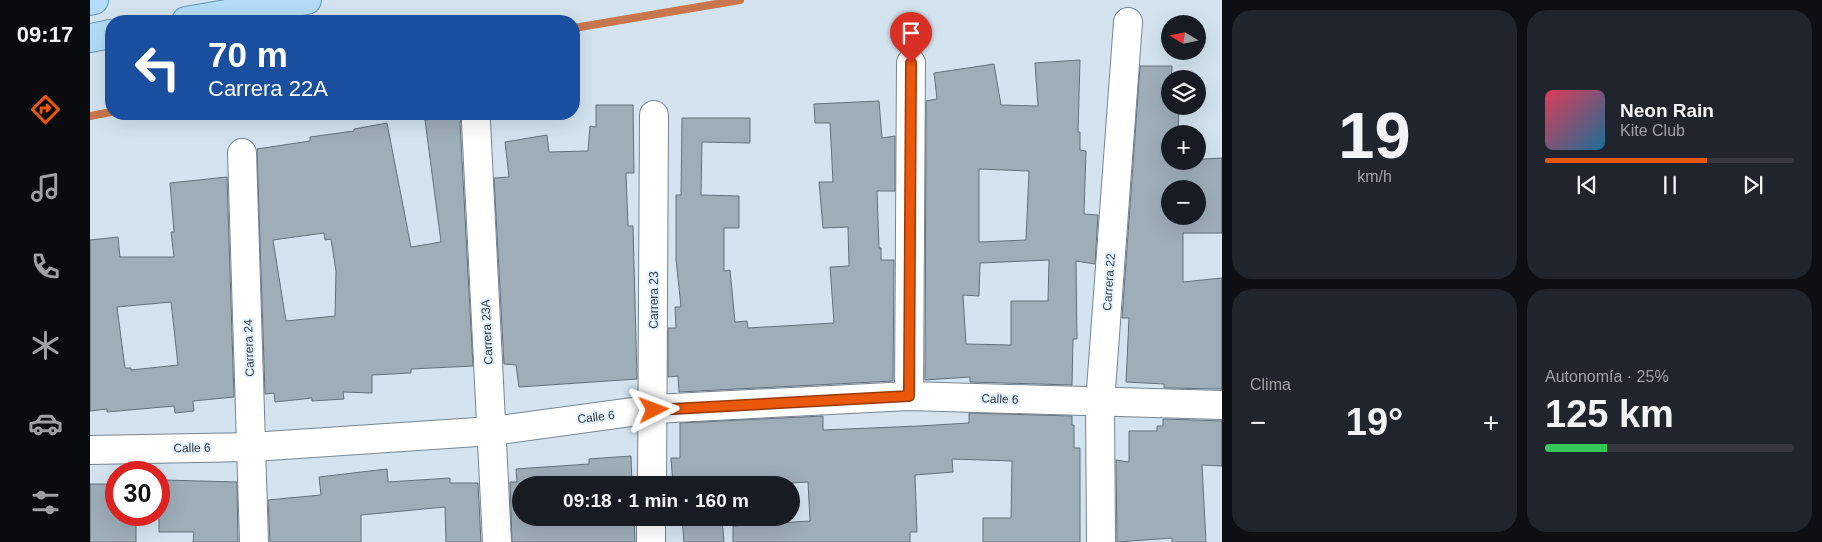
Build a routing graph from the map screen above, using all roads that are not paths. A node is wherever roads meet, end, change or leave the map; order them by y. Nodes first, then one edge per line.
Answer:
1 (307, 0) edge
2 (221, 15) edge
3 (1128, 22) dead end
4 (105, 35) edge
5 (90, 38) edge
6 (911, 63) dead end
7 (654, 115) dead end
8 (476, 122) dead end
9 (242, 153) dead end
10 (909, 396) junction
11 (1100, 403) junction
12 (1222, 405) edge
13 (654, 410) junction
14 (492, 431) junction
15 (252, 447) junction
16 (90, 450) edge
17 (652, 476) edge
18 (651, 526) edge
19 (254, 542) edge
20 (497, 542) edge
21 (651, 542) edge
22 (1100, 542) edge

1 - 2 main road
3 - 11 street, Carrera 22
4 - 5 main road
6 - 10 street
7 - 13 street, Carrera 23
8 - 14 street, Carrera 23A
9 - 15 street, Carrera 24
10 - 11 street, Calle 6
10 - 13 street, Calle 6
11 - 12 street, Calle 6
11 - 22 street, Carrera 22
13 - 14 street, Calle 6
13 - 17 street, Carrera 23
14 - 15 street, Calle 6
14 - 20 street, Carrera 23A
15 - 16 street, Calle 6
15 - 19 street, Carrera 24
18 - 21 street

